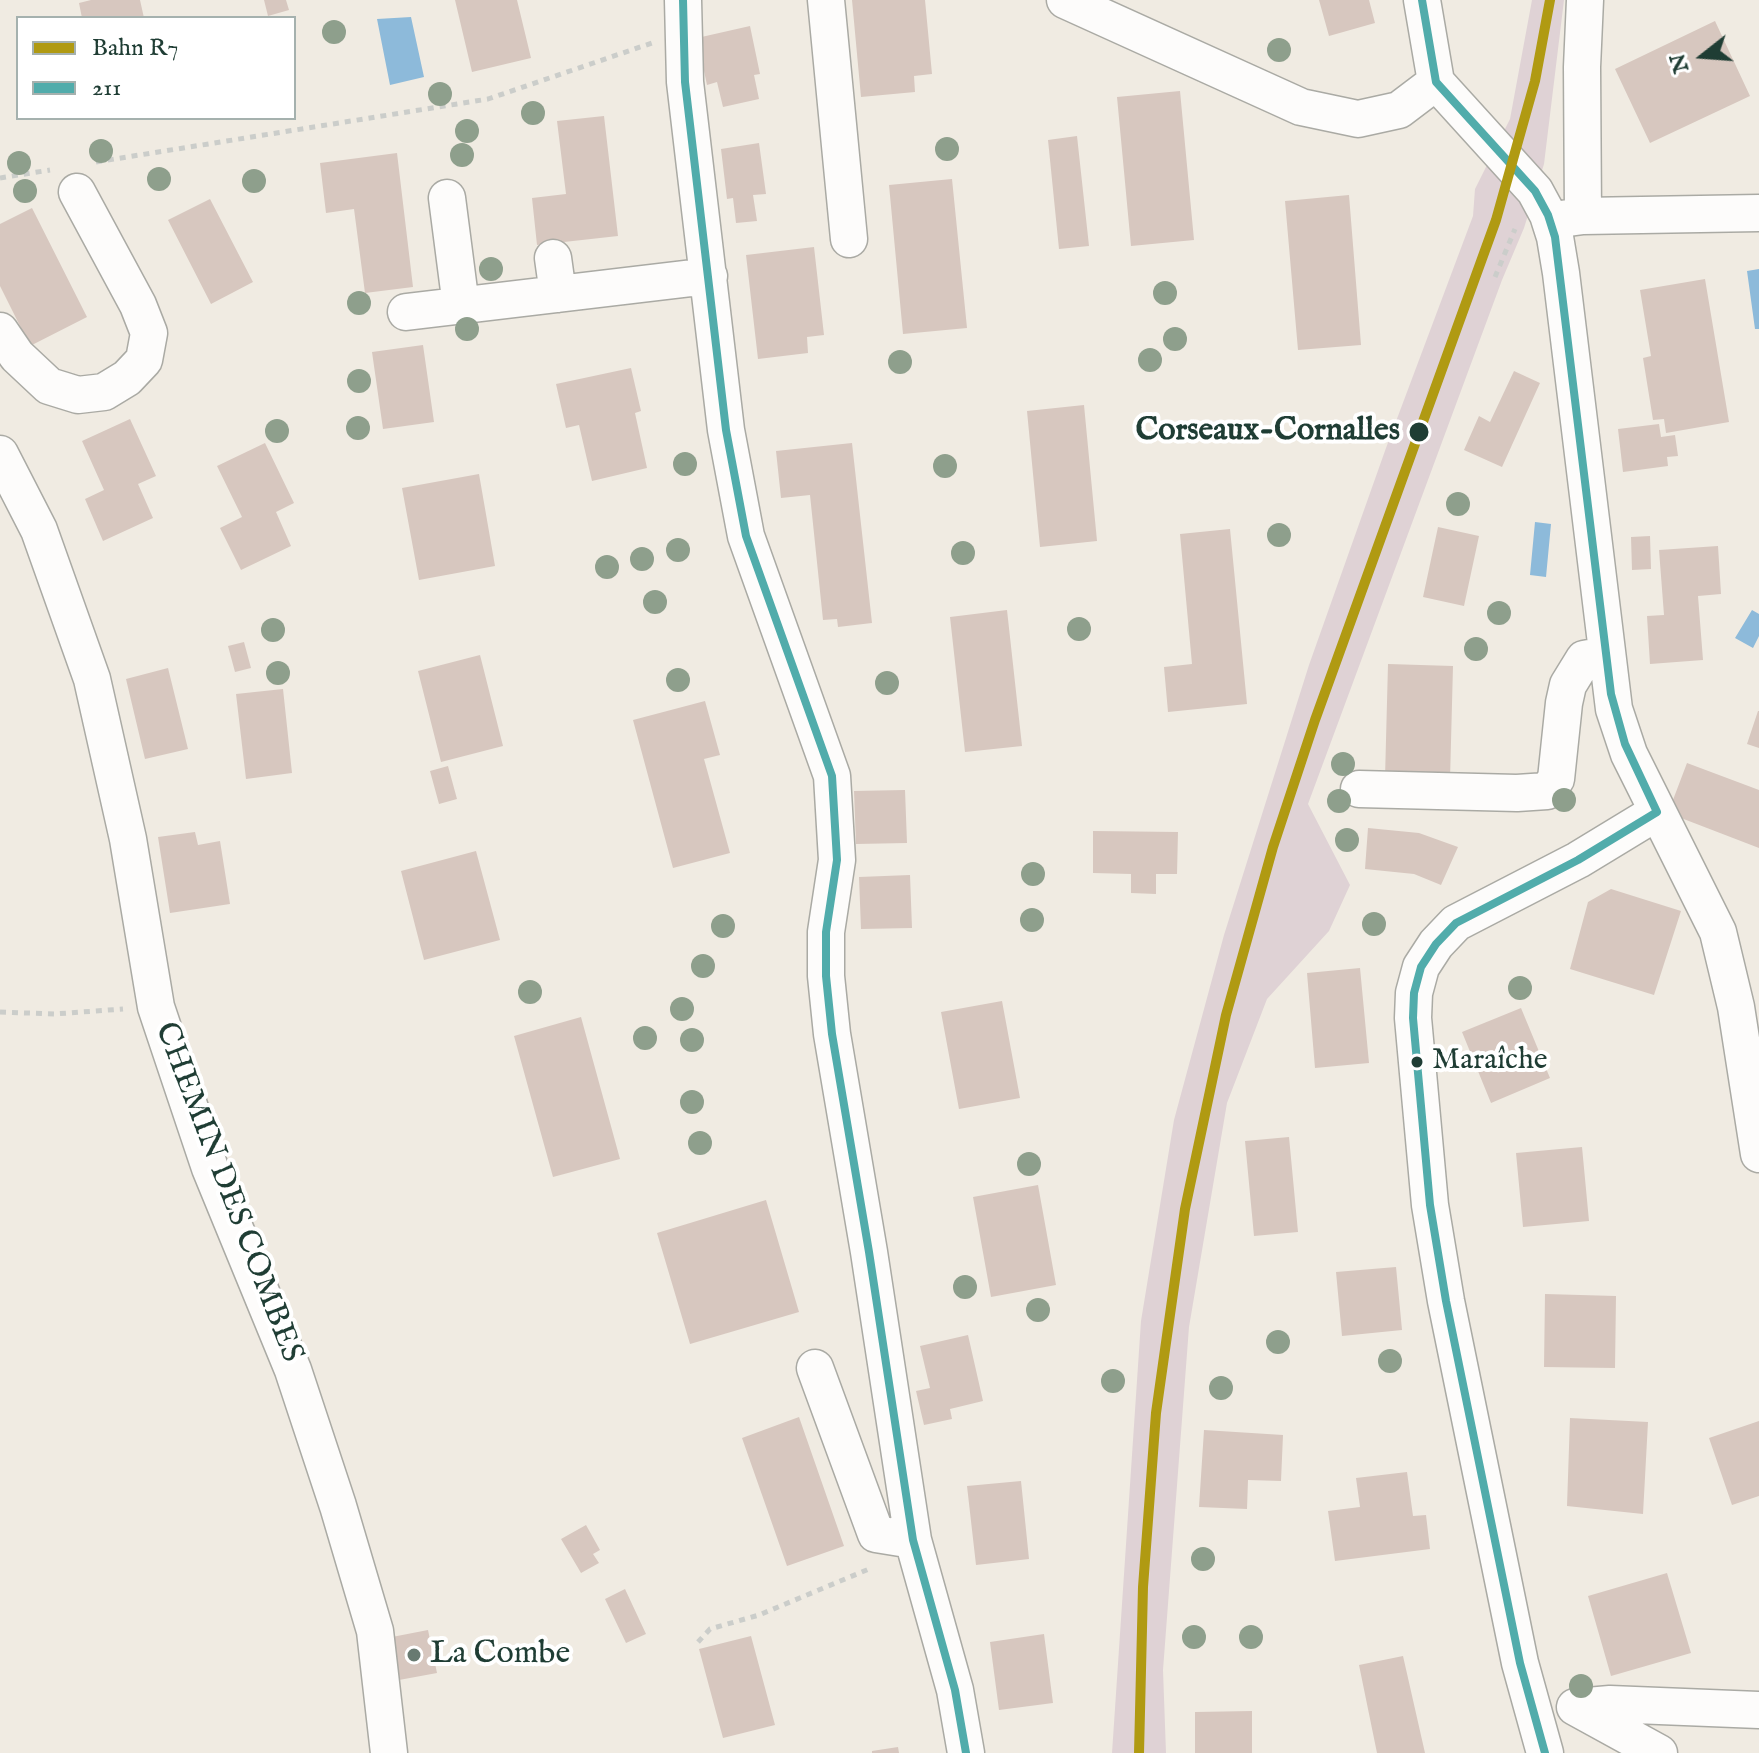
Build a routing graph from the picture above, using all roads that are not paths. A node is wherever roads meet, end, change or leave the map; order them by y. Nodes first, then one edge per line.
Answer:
1 (683, 0) edge
2 (826, 0) edge
3 (1065, 0) edge
4 (1422, 0) edge
5 (1585, 0) edge
6 (1436, 82) junction
7 (78, 174) road end
8 (447, 198) dead end
9 (1759, 213) edge
10 (1550, 220) junction
11 (849, 239) dead end
12 (553, 258) dead end
13 (709, 276) junction
14 (558, 294) junction
15 (461, 306) junction
16 (406, 312) dead end
17 (0, 331) edge
18 (0, 454) edge
19 (1606, 655) junction
20 (1359, 789) dead end
21 (1657, 812) junction
22 (1759, 1154) edge
23 (815, 1368) dead end
24 (914, 1549) junction
25 (1576, 1707) junction
26 (1759, 1710) edge
27 (1541, 1737) edge
28 (389, 1753) edge
29 (966, 1753) edge
30 (1659, 1753) edge

1 - 13 street
2 - 11 street
3 - 6 street
4 - 6 street
5 - 10 street
6 - 10 street
7 - 17 street
8 - 15 street
9 - 10 street
10 - 19 street
12 - 14 street
13 - 14 street
13 - 24 street
14 - 15 street
15 - 16 street
18 - 28 street, CHEMIN DES COMBES
19 - 20 street
19 - 21 street
21 - 22 street
21 - 27 street
23 - 24 street
24 - 29 street
25 - 26 street
25 - 27 street
25 - 30 street

